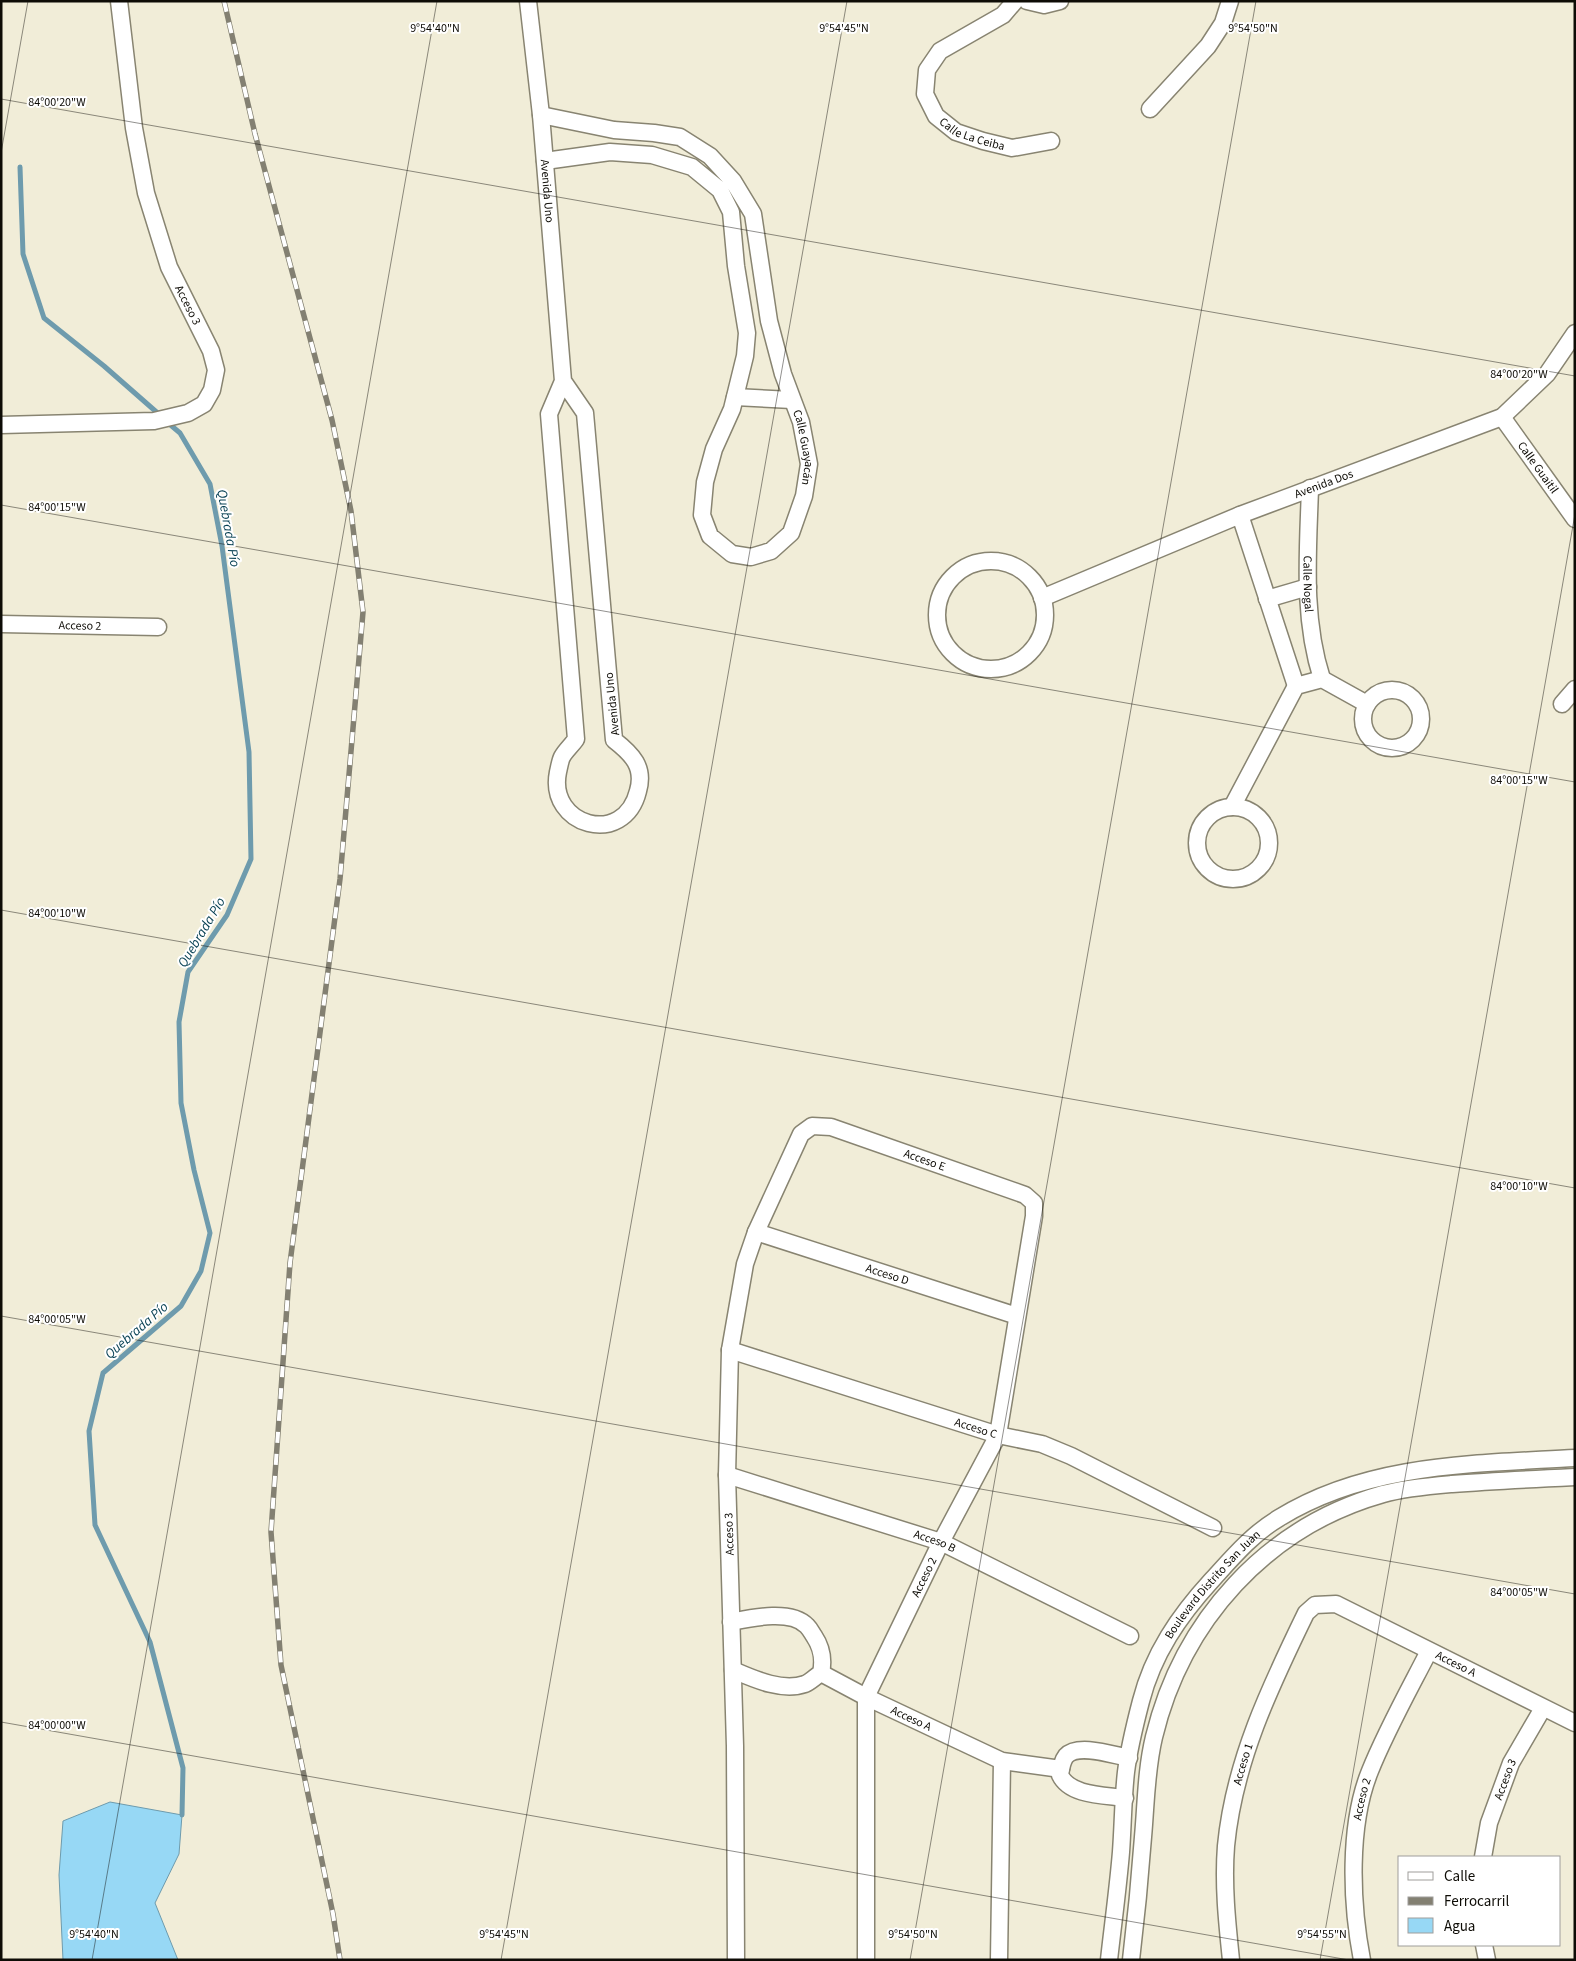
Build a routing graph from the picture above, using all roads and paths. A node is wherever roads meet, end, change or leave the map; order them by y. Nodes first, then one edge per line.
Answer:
1 (119, 1) edge
2 (528, 1) edge
3 (1015, 1) edge
4 (1027, 1) edge
5 (1060, 1) edge
6 (1230, 1) edge
7 (1150, 110) dead end
8 (541, 115) junction
9 (654, 133) junction
10 (1052, 141) dead end
11 (652, 155) junction
12 (545, 161) junction
13 (761, 264) junction
14 (736, 266) junction
15 (1575, 332) edge
16 (563, 381) junction
17 (735, 397) junction
18 (792, 400) junction
19 (1502, 417) junction
20 (1, 425) edge
21 (1310, 488) junction
22 (1240, 515) junction
23 (1575, 518) edge
24 (1308, 587) junction
25 (1042, 598) junction
26 (1268, 599) junction
27 (1, 624) edge
28 (158, 627) dead end
29 (1322, 679) junction
30 (1296, 686) junction
31 (1575, 689) edge
32 (1367, 704) dead end
33 (1562, 704) dead end
34 (1232, 806) junction
35 (812, 1126) joint
36 (1034, 1203) joint
37 (756, 1232) junction
38 (1017, 1316) junction
39 (730, 1350) junction
40 (998, 1435) junction
41 (1575, 1458) edge
42 (727, 1475) junction
43 (1575, 1477) edge
44 (1213, 1528) dead end
45 (941, 1542) junction
46 (1336, 1604) joint
47 (731, 1622) junction
48 (1130, 1636) dead end
49 (1428, 1651) junction
50 (732, 1670) junction
51 (821, 1673) junction
52 (866, 1697) junction
53 (1543, 1708) junction
54 (1575, 1723) edge
55 (1129, 1758) junction
56 (1002, 1761) junction
57 (1061, 1769) junction
58 (1125, 1798) junction
59 (1483, 1856) edge
60 (1484, 1946) edge
61 (736, 1960) edge
62 (866, 1960) edge
63 (998, 1960) edge
64 (1109, 1960) edge
65 (1131, 1960) edge
66 (1232, 1960) edge
67 (1362, 1960) edge
68 (1487, 1960) edge

1 - 20 street, Acceso 3
2 - 8 street, Avenida Uno
3 - 10 street, Calle La Ceiba
4 - 5 street
6 - 7 street
8 - 9 street, Calle Guayacán
8 - 12 street, Avenida Uno
9 - 11 street
9 - 13 street, Calle Guayacán
11 - 12 street, Calle Guayacán
11 - 14 street, Calle Guayacán
12 - 16 street, Avenida Uno
13 - 14 street
13 - 18 street, Calle Guayacán
14 - 17 street, Calle Guayacán
15 - 19 street, Avenida Dos
16 - 16 street, Avenida Uno
17 - 18 street
17 - 18 street, Calle Guayacán
19 - 21 street, Avenida Dos
19 - 23 street, Calle Guaitil
21 - 22 street, Avenida Dos
21 - 24 street, Calle Nogal
22 - 25 street, Avenida Dos
22 - 26 street
24 - 26 street
24 - 29 street, Calle Nogal
25 - 25 street
26 - 30 street
27 - 28 street, Acceso 2
29 - 30 street
29 - 32 street
30 - 34 street
31 - 33 street
34 - 34 street
35 - 36 street, Acceso E
35 - 37 street, Acceso 3
36 - 38 street, Acceso 2
37 - 38 street, Acceso D
37 - 39 street, Acceso 3
38 - 40 street, Acceso 2
39 - 40 street, Acceso C
39 - 42 street, Acceso 3
40 - 44 street, Acceso C
40 - 45 street, Acceso 2
41 - 55 street, Boulevard Distrito San Juan
42 - 45 street, Acceso B
42 - 47 street, Acceso 3
43 - 65 street, Boulevard Distrito San Juan
45 - 48 street, Acceso B
45 - 52 street, Acceso 2
46 - 49 street, Acceso A
46 - 66 street, Acceso 1
47 - 50 street, Acceso 3
47 - 51 street
49 - 53 street, Acceso A
49 - 67 street, Acceso 2
50 - 51 street
50 - 61 street, Acceso 3
51 - 52 street, Acceso A
52 - 56 street, Acceso A
52 - 62 street, Acceso 2
53 - 54 street, Acceso A
53 - 59 street, Acceso 3
55 - 57 street
55 - 58 street, Boulevard Distrito San Juan
56 - 57 street, Acceso A
56 - 63 street
57 - 58 street
58 - 64 street, Boulevard Distrito San Juan
60 - 68 street

